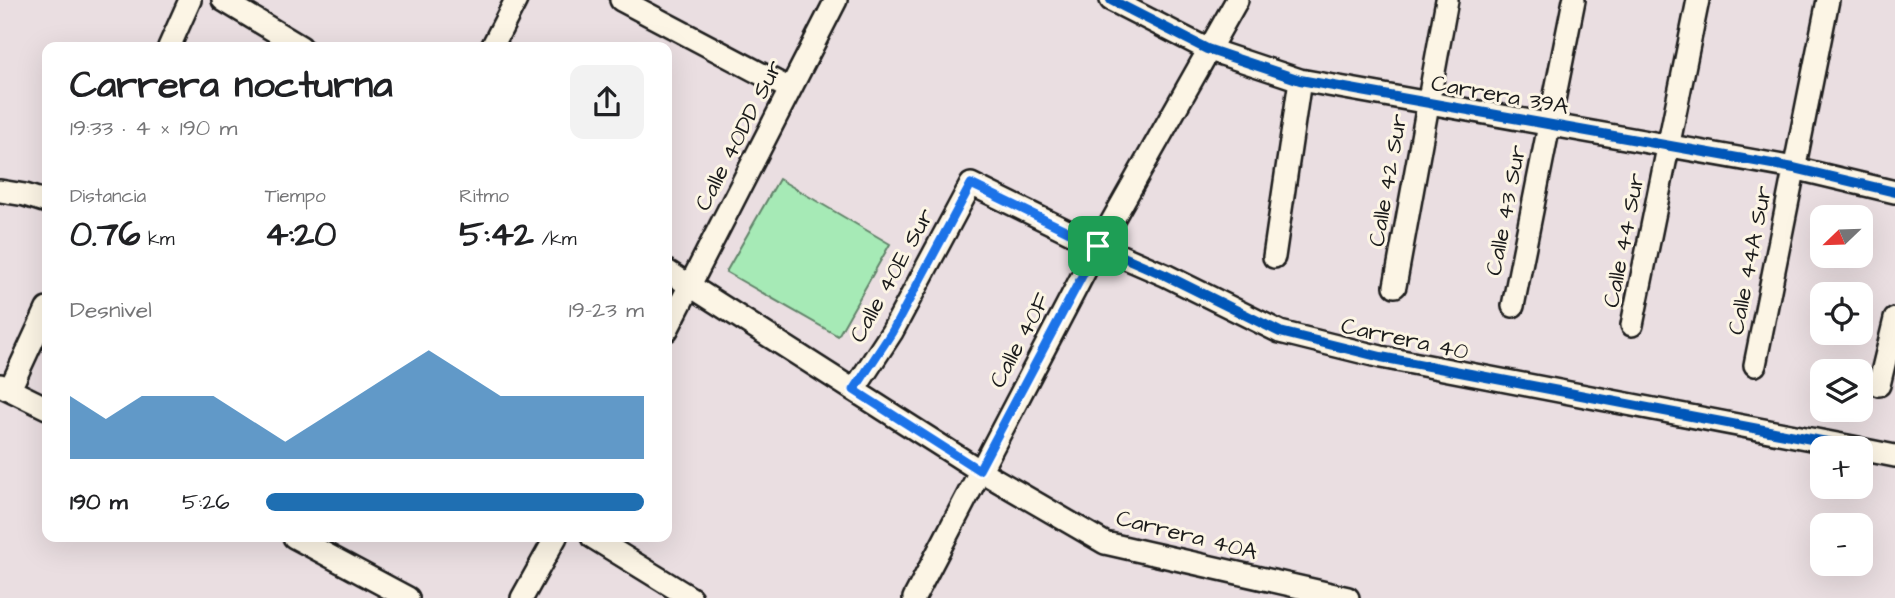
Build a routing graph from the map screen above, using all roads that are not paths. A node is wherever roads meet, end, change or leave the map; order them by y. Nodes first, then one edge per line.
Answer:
1 (190, 0) edge
2 (223, 0) edge
3 (516, 0) edge
4 (621, 0) edge
5 (836, 0) edge
6 (1111, 0) edge
7 (1237, 0) edge
8 (1447, 0) edge
9 (1574, 0) edge
10 (1698, 0) edge
11 (1828, 0) edge
12 (171, 42) edge
13 (293, 42) edge
14 (495, 42) edge
15 (1207, 49) junction
16 (1300, 80) junction
17 (790, 89) junction
18 (1428, 103) junction
19 (1549, 124) junction
20 (1669, 146) junction
21 (1794, 168) junction
22 (971, 184) joint
23 (0, 191) edge
24 (1895, 192) edge
25 (42, 200) edge
26 (1098, 246) junction
27 (1274, 257) dead end
28 (672, 274) edge
29 (690, 286) junction
30 (1395, 286) dead end
31 (1513, 306) dead end
32 (42, 318) edge
33 (1895, 318) edge
34 (672, 320) edge
35 (1632, 326) dead end
36 (1755, 365) dead end
37 (1879, 385) dead end
38 (5, 387) edge
39 (854, 390) junction
40 (42, 406) edge
41 (1810, 439) edge
42 (1873, 451) edge
43 (1895, 456) edge
44 (979, 470) junction
45 (303, 542) edge
46 (553, 542) edge
47 (600, 542) edge
48 (408, 598) edge
49 (522, 598) edge
50 (691, 598) edge
51 (914, 598) edge
52 (1348, 598) edge

1 - 12 street
2 - 13 street
3 - 14 street
4 - 17 street
5 - 17 street, Calle 40DD Sur
6 - 15 street, Carrera 39A
7 - 15 street, Calle 40F
8 - 18 street, Calle 42 Sur
9 - 19 street, Calle 43 Sur
10 - 20 street, Calle 44 Sur
11 - 21 street, Calle 44A Sur
15 - 16 street, Carrera 39A
15 - 26 street, Calle 40F
16 - 18 street, Carrera 39A
16 - 27 street
17 - 29 street, Calle 40DD Sur
18 - 19 street, Carrera 39A
18 - 30 street, Calle 42 Sur
19 - 20 street, Carrera 39A
19 - 31 street, Calle 43 Sur
20 - 21 street, Carrera 39A
20 - 35 street, Calle 44 Sur
21 - 24 street, Carrera 39A
21 - 36 street, Calle 44A Sur
22 - 26 street, Carrera 40
22 - 39 street, Calle 40E Sur
23 - 25 street
26 - 41 street, Carrera 40
26 - 44 street, Calle 40F
28 - 29 street, Carrera 40A
29 - 34 street, Calle 40DD Sur
29 - 39 street, Carrera 40A
32 - 38 street
33 - 37 street
38 - 40 street
39 - 44 street, Carrera 40A
42 - 43 street, Carrera 40
44 - 51 street, Calle 40F
44 - 52 street, Carrera 40A
45 - 48 street
46 - 49 street
47 - 50 street

